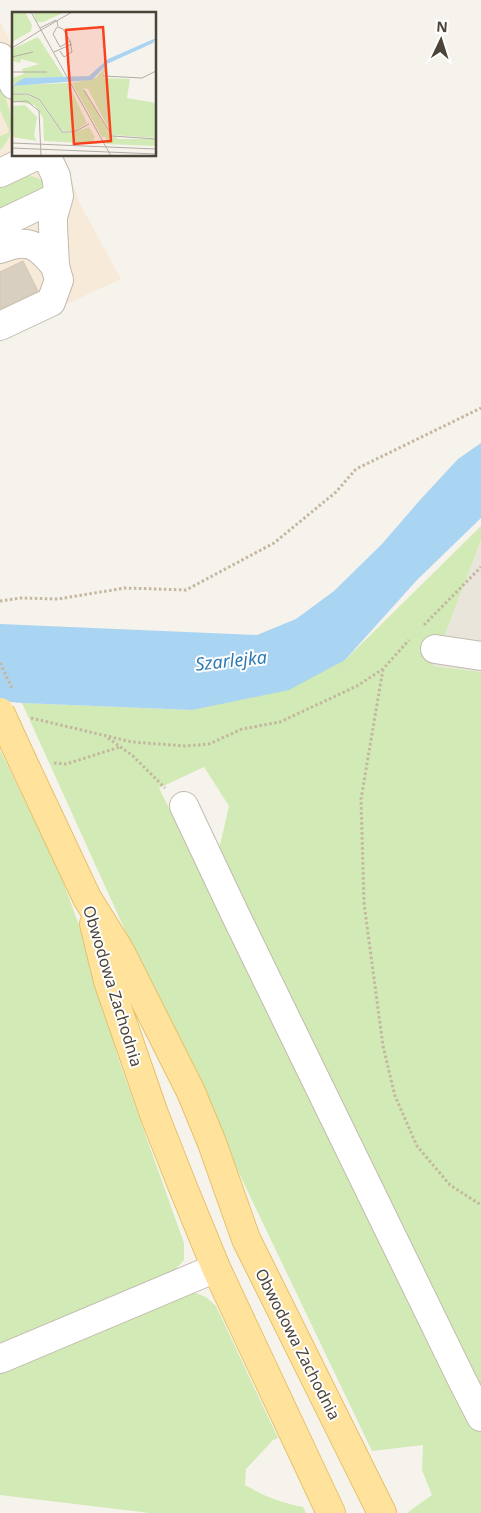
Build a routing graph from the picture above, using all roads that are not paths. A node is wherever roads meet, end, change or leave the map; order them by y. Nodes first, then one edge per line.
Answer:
1 (0, 57) edge
2 (12, 81) edge
3 (36, 156) edge
4 (46, 156) edge
5 (0, 174) edge
6 (59, 196) junction
7 (0, 224) edge
8 (0, 249) edge
9 (55, 266) junction
10 (0, 326) edge
11 (429, 637) road end
12 (481, 656) edge
13 (13, 715) edge
14 (184, 806) road end
15 (87, 898) junction
16 (216, 1268) junction
17 (0, 1359) edge
18 (481, 1417) edge
19 (331, 1513) edge
20 (382, 1513) edge

1 - 2 street
3 - 5 street
4 - 6 street
6 - 7 street
6 - 9 street
8 - 9 street
9 - 10 street
11 - 12 street
13 - 15 main road, bridge
14 - 18 street
15 - 16 main road, Obwodowa Zachodnia
15 - 20 main road, Obwodowa Zachodnia
16 - 17 street
16 - 19 main road, Obwodowa Zachodnia

